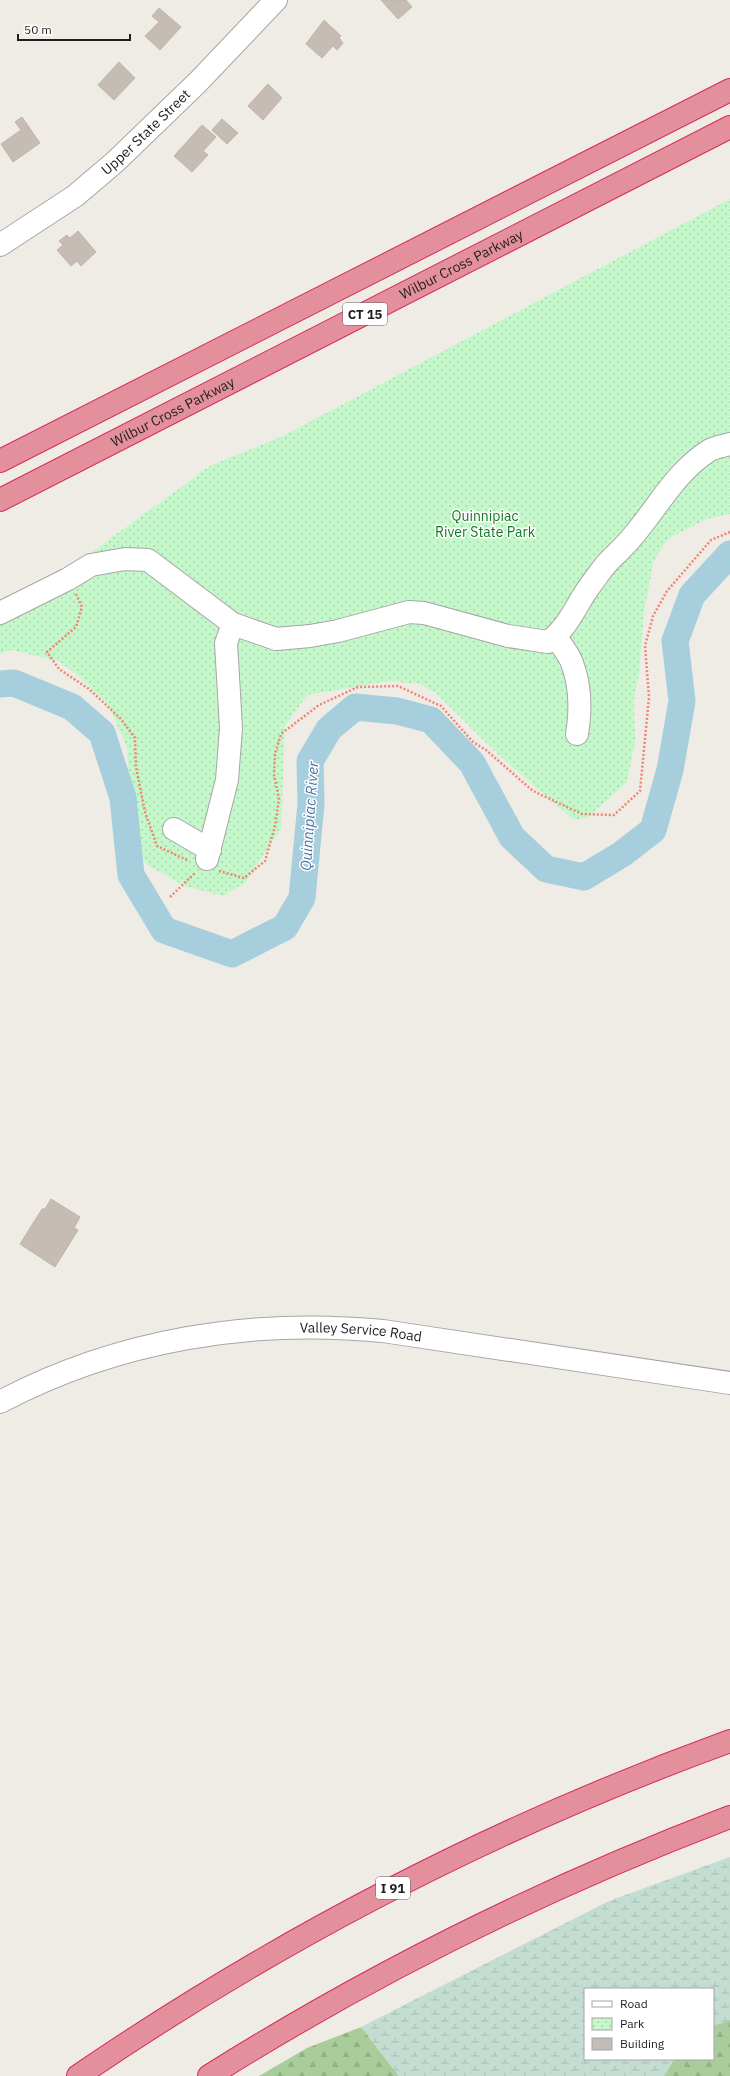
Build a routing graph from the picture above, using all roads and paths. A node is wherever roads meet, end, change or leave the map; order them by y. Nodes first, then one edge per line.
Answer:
1 (276, 0) edge
2 (730, 90) edge
3 (730, 127) edge
4 (0, 245) edge
5 (730, 444) edge
6 (0, 461) edge
7 (0, 500) edge
8 (730, 532) edge
9 (68, 579) junction
10 (0, 613) edge
11 (233, 624) junction
12 (556, 636) junction
13 (577, 734) dead end
14 (174, 829) dead end
15 (206, 858) junction
16 (170, 897) dead end
17 (730, 1384) edge
18 (0, 1402) edge
19 (730, 1741) edge
20 (730, 1816) edge
21 (78, 2076) edge
22 (209, 2076) edge

1 - 4 street, Upper State Street
2 - 6 highway, CT 15
3 - 7 highway, Wilbur Cross Parkway / CT 15
5 - 12 street
8 - 15 path
9 - 10 street
9 - 11 street
9 - 15 path
11 - 12 street
11 - 15 street
12 - 13 street
14 - 15 street
15 - 16 path
17 - 18 street, Valley Service Road
19 - 21 highway, I 91
20 - 22 highway

